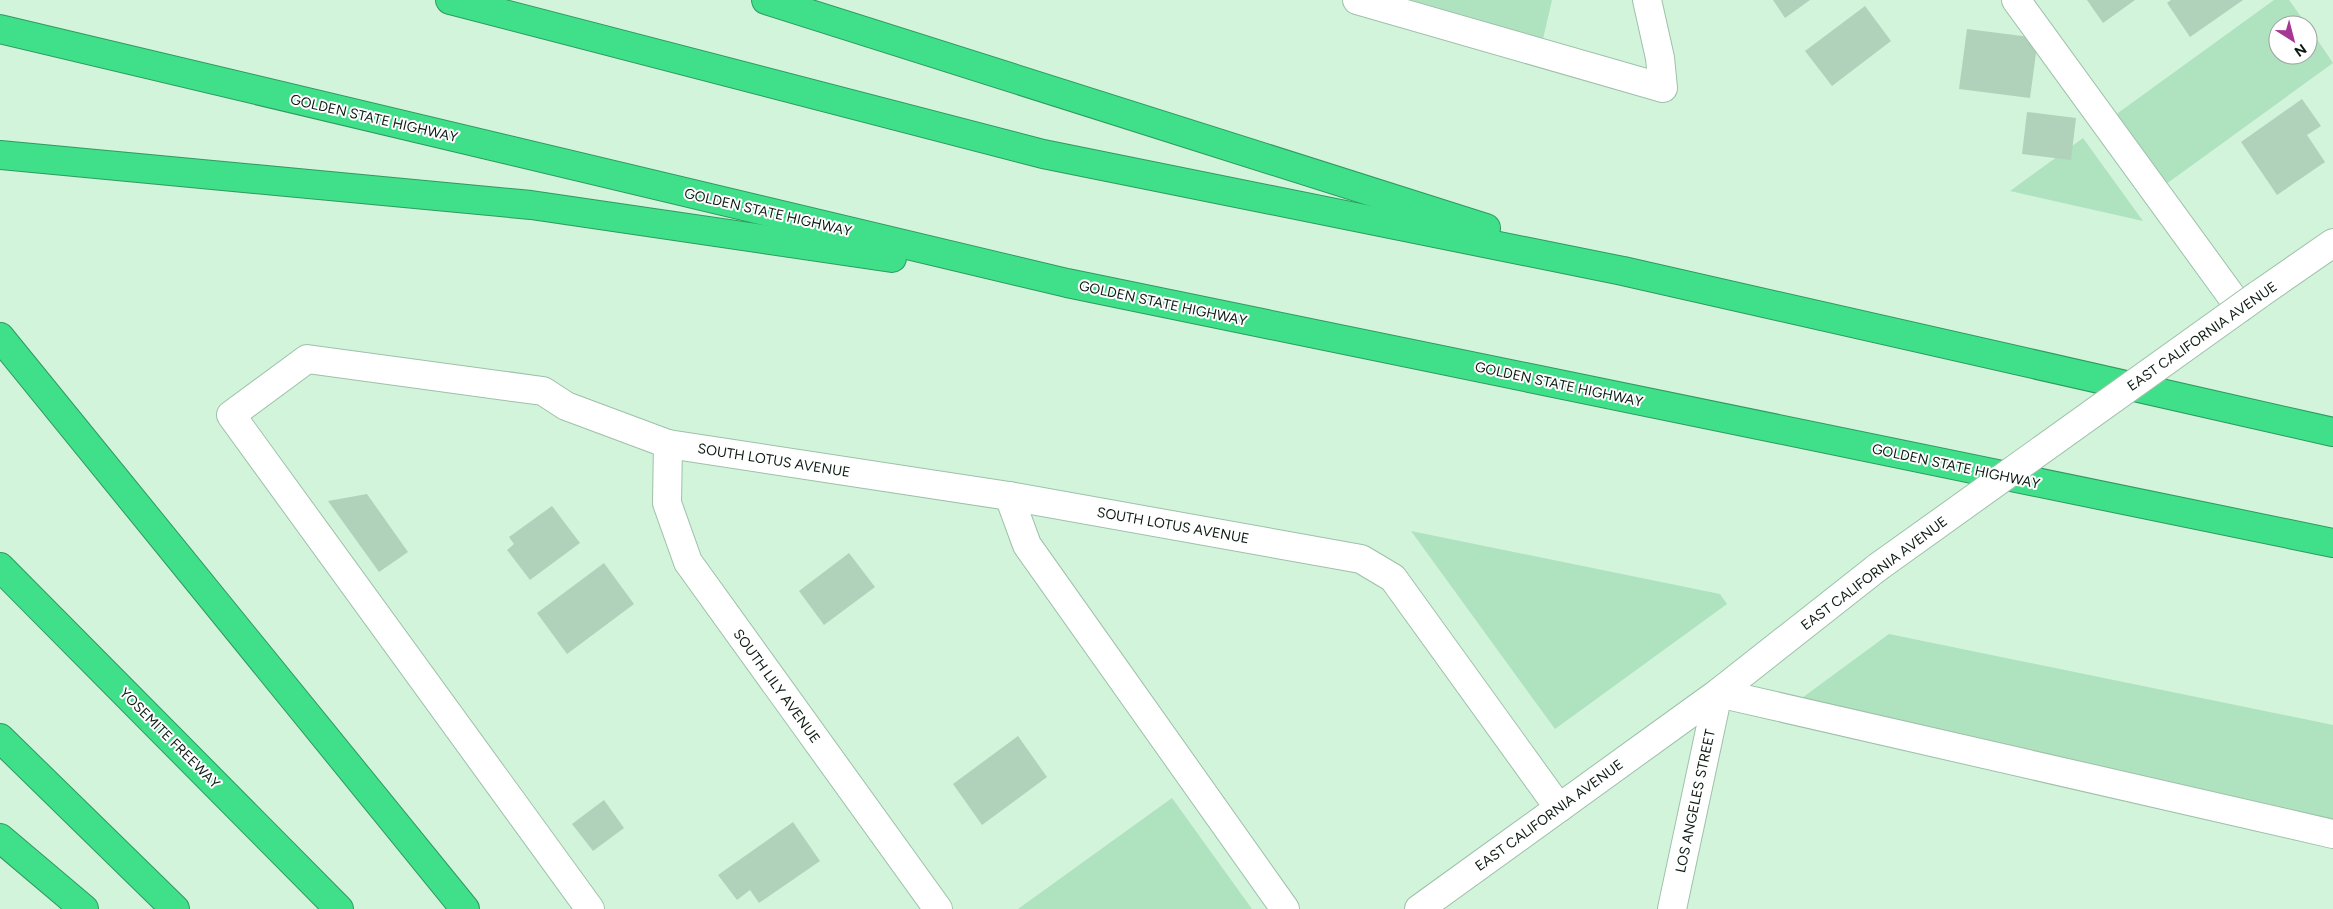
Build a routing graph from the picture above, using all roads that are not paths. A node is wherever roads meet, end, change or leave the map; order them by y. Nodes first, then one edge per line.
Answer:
1 (450, 0) edge
2 (766, 0) edge
3 (1357, 0) edge
4 (1647, 0) edge
5 (2016, 0) edge
6 (0, 29) edge
7 (0, 155) edge
8 (2333, 243) edge
9 (1623, 271) junction
10 (1067, 283) junction
11 (2249, 302) junction
12 (0, 337) edge
13 (2333, 432) edge
14 (668, 444) junction
15 (1009, 496) junction
16 (2333, 543) edge
17 (0, 567) edge
18 (1718, 694) junction
19 (0, 738) edge
20 (1560, 808) junction
21 (2333, 834) edge
22 (0, 838) edge
23 (84, 909) edge
24 (174, 909) edge
25 (339, 909) edge
26 (465, 909) edge
27 (590, 909) edge
28 (938, 909) edge
29 (1285, 909) edge
30 (1419, 909) edge
31 (1672, 909) edge

1 - 9 highway
2 - 9 highway
3 - 4 street
5 - 11 street
6 - 10 highway, GOLDEN STATE HIGHWAY
7 - 10 highway
8 - 11 street, EAST CALIFORNIA AVENUE
9 - 13 highway
10 - 16 highway, GOLDEN STATE HIGHWAY
11 - 18 street, EAST CALIFORNIA AVENUE, bridge
12 - 26 highway
14 - 15 street, SOUTH LOTUS AVENUE
14 - 27 street, SOUTH LOTUS AVENUE
14 - 28 street, SOUTH LILY AVENUE
15 - 20 street, SOUTH LOTUS AVENUE
15 - 29 street
17 - 25 highway, YOSEMITE FREEWAY
18 - 20 street, EAST CALIFORNIA AVENUE
18 - 21 street
18 - 31 street, LOS ANGELES STREET
19 - 24 highway
20 - 30 street, EAST CALIFORNIA AVENUE
22 - 23 highway

